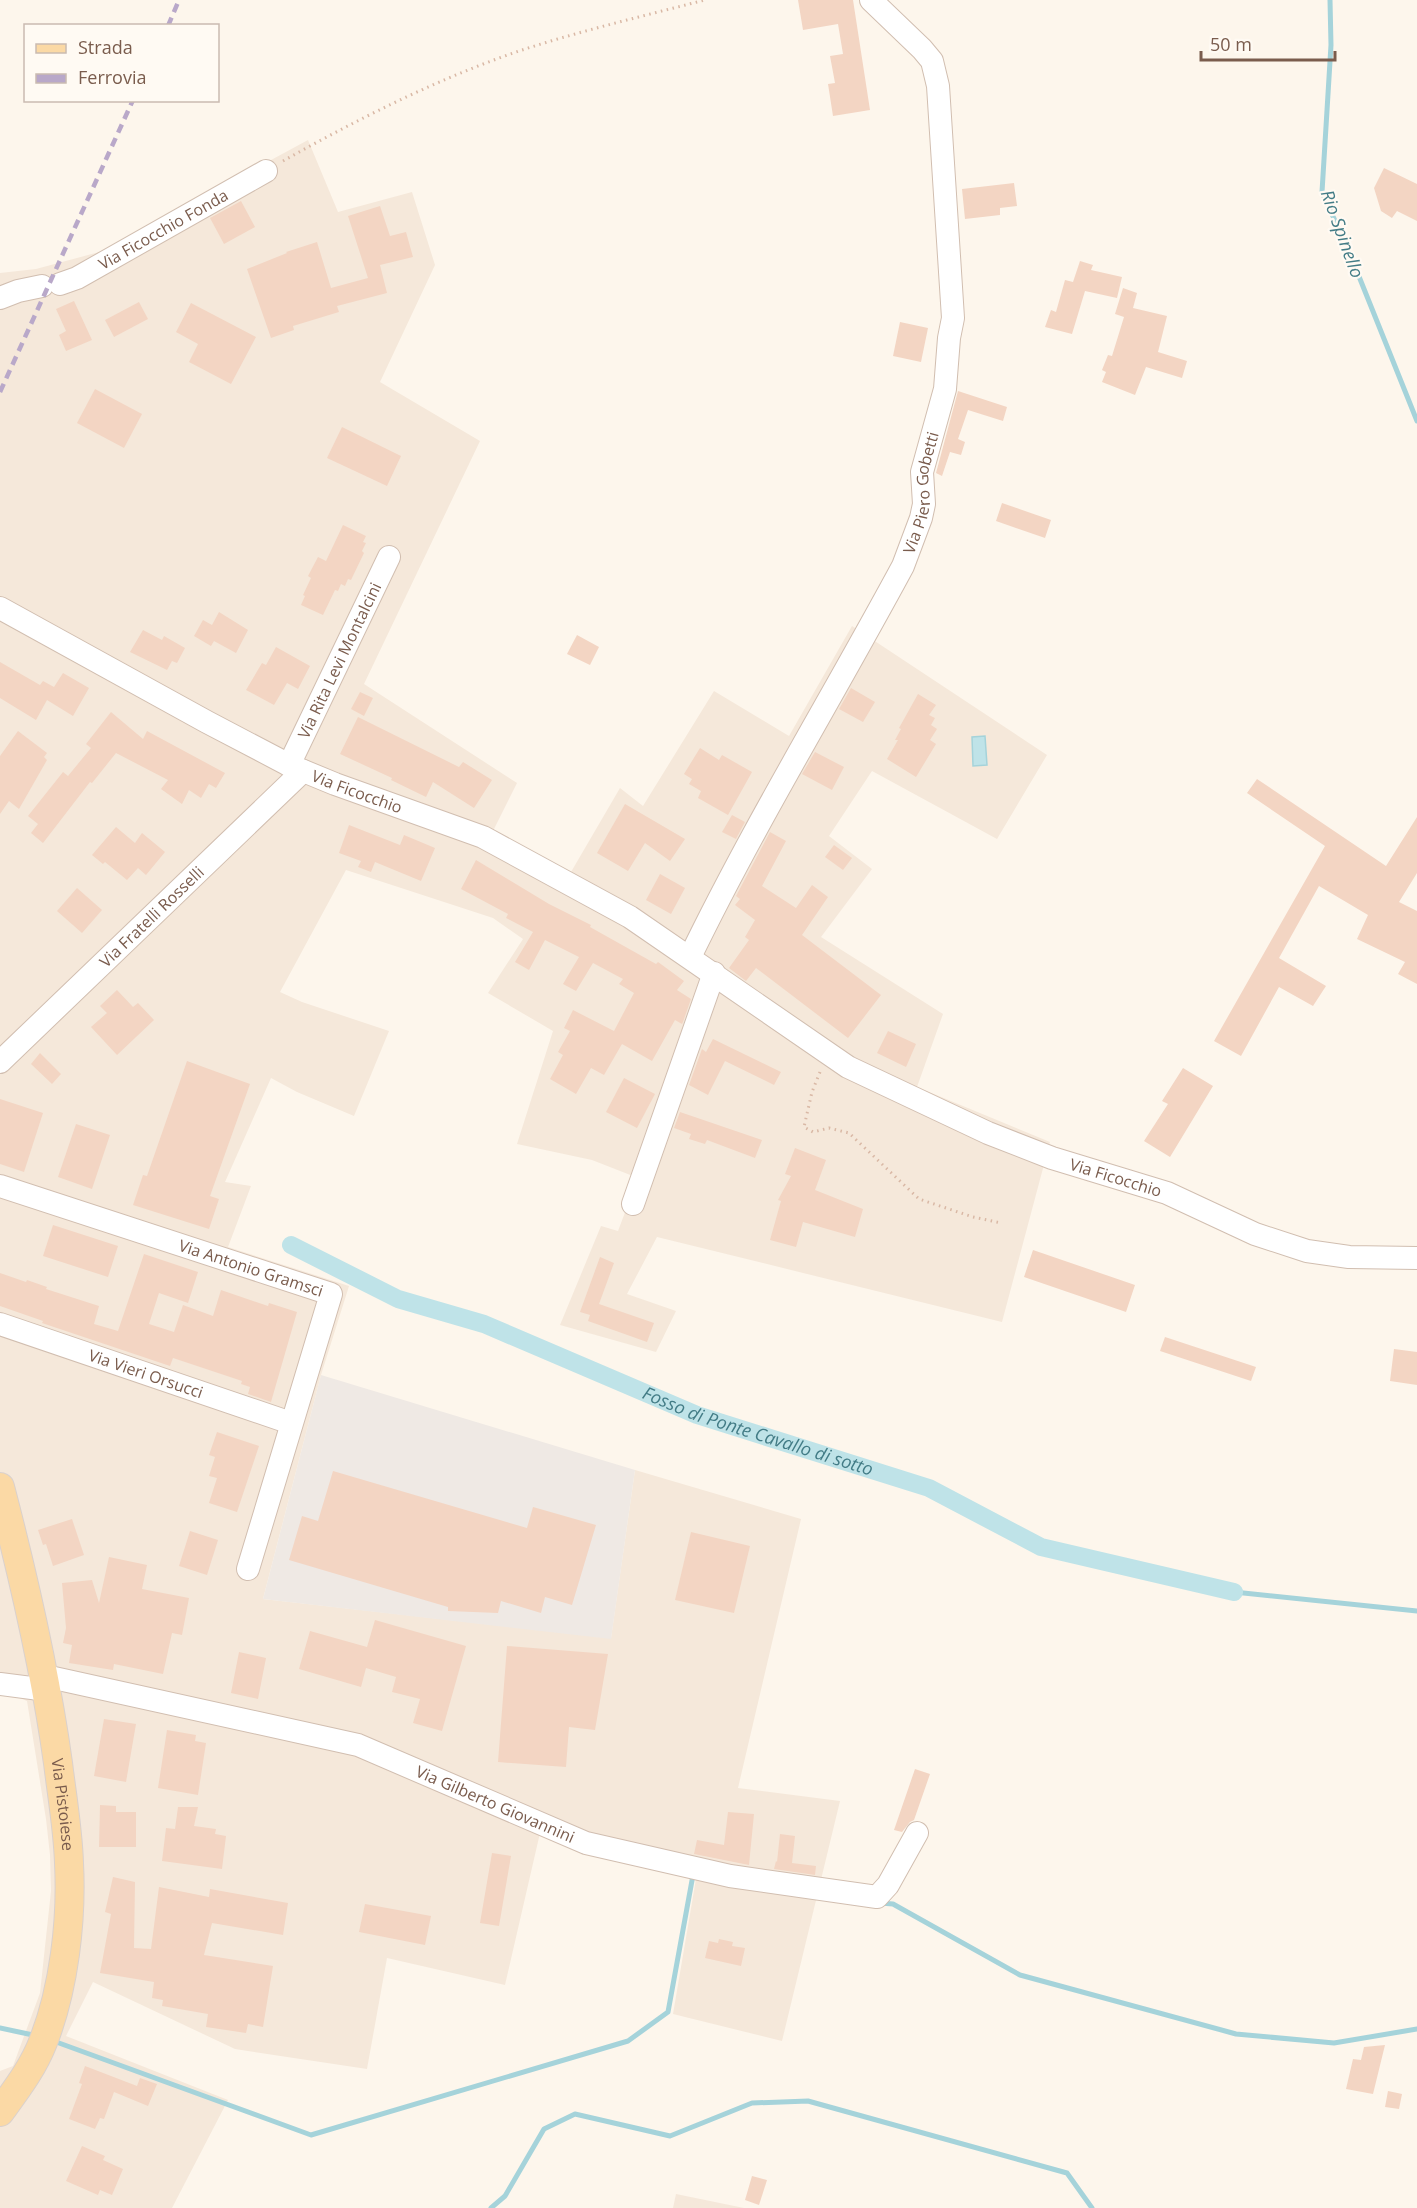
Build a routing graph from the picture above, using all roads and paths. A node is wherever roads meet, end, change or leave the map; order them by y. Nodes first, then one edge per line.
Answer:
1 (705, 0) edge
2 (871, 0) edge
3 (266, 171) joint
4 (0, 298) edge
5 (389, 557) dead end
6 (0, 608) edge
7 (296, 768) junction
8 (690, 957) junction
9 (714, 973) junction
10 (827, 1053) junction
11 (0, 1062) edge
12 (0, 1186) edge
13 (633, 1204) dead end
14 (1001, 1223) dead end
15 (1417, 1258) edge
16 (0, 1324) edge
17 (291, 1423) junction
18 (0, 1487) edge
19 (248, 1569) dead end
20 (46, 1683) junction
21 (0, 1684) edge
22 (917, 1833) dead end
23 (10, 2088) edge
24 (0, 2112) edge

1 - 3 path
2 - 8 street, Via Piero Gobetti
3 - 4 street, Via Ficocchio Fonda
5 - 7 street, Via Rita Levi Montalcini
6 - 7 street, Via Ficocchio
7 - 8 street, Via Ficocchio
7 - 11 street, Via Fratelli Rosselli
8 - 9 street, Via Ficocchio
9 - 10 street, Via Ficocchio
9 - 13 street
10 - 14 path
10 - 15 street, Via Ficocchio
12 - 17 street, Via Antonio Gramsci
16 - 17 street, Via Vieri Orsucci
17 - 19 street, Via Antonio Gramsci
18 - 20 main road, Via Pistoiese
20 - 21 street
20 - 22 street, Via Gilberto Giovannini
20 - 23 main road, Via Pistoiese
23 - 24 main road, Via Pistoiese

